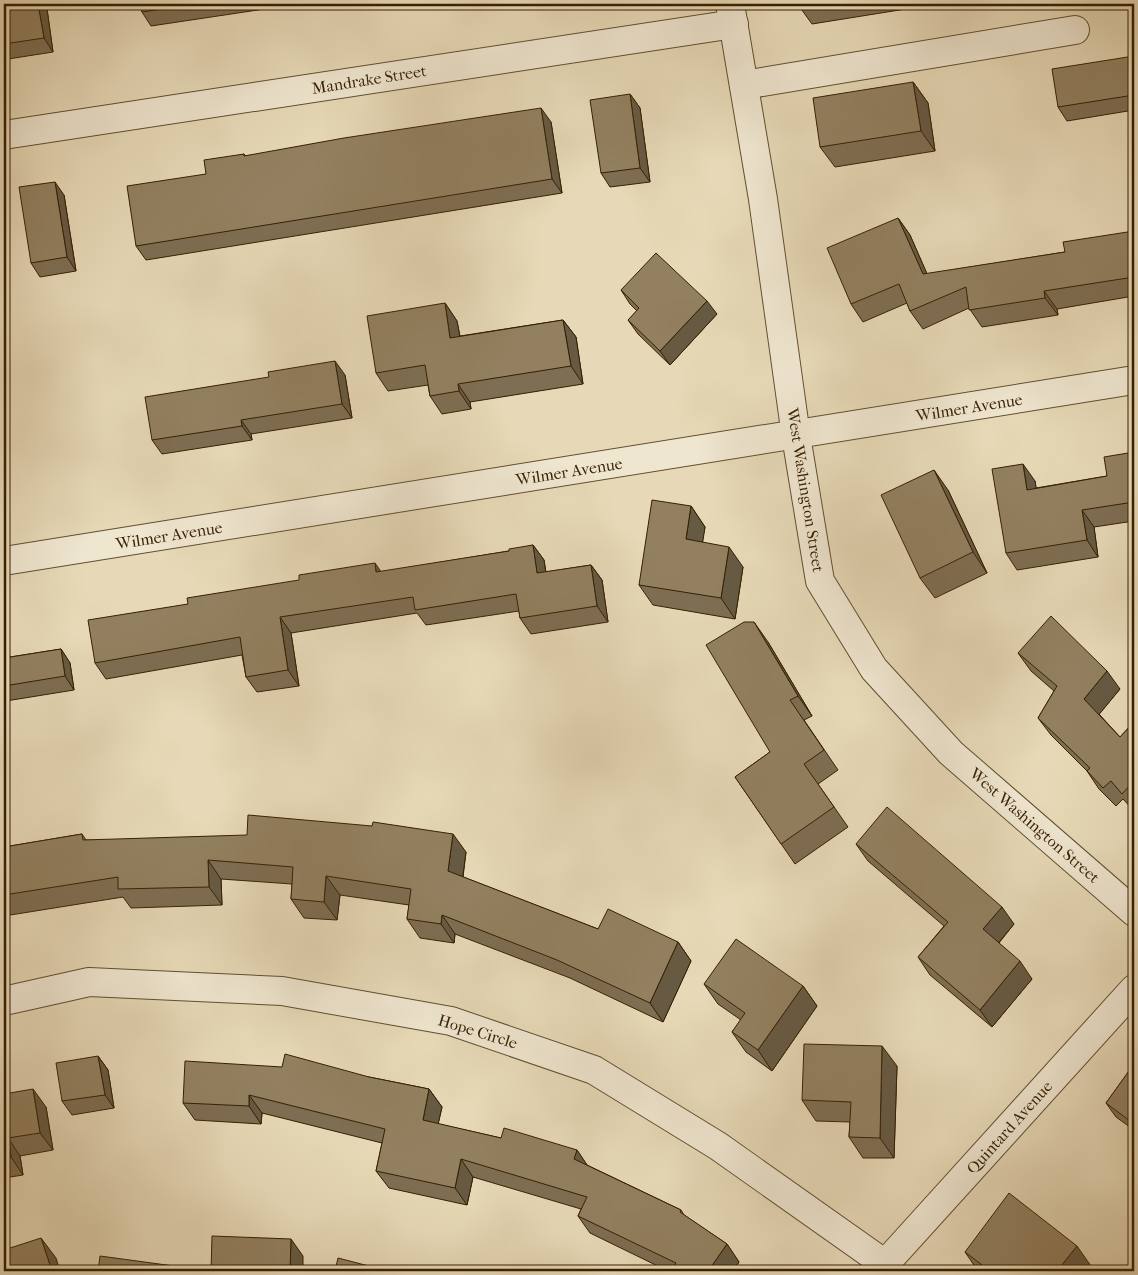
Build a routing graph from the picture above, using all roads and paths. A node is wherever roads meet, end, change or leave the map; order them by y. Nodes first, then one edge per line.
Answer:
1 (732, 14) edge
2 (1075, 30) dead end
3 (744, 85) junction
4 (4, 135) edge
5 (1134, 380) edge
6 (796, 436) junction
7 (4, 561) edge
8 (1134, 912) edge
9 (1134, 989) edge
10 (4, 1001) edge
11 (887, 1268) edge

1 - 3 street, West Washington Street
1 - 4 street, Mandrake Street
2 - 3 street
3 - 6 street, West Washington Street
5 - 6 street, Wilmer Avenue
6 - 7 street, Wilmer Avenue
6 - 8 street, West Washington Street
9 - 11 street, Quintard Avenue
10 - 11 street, Hope Circle

